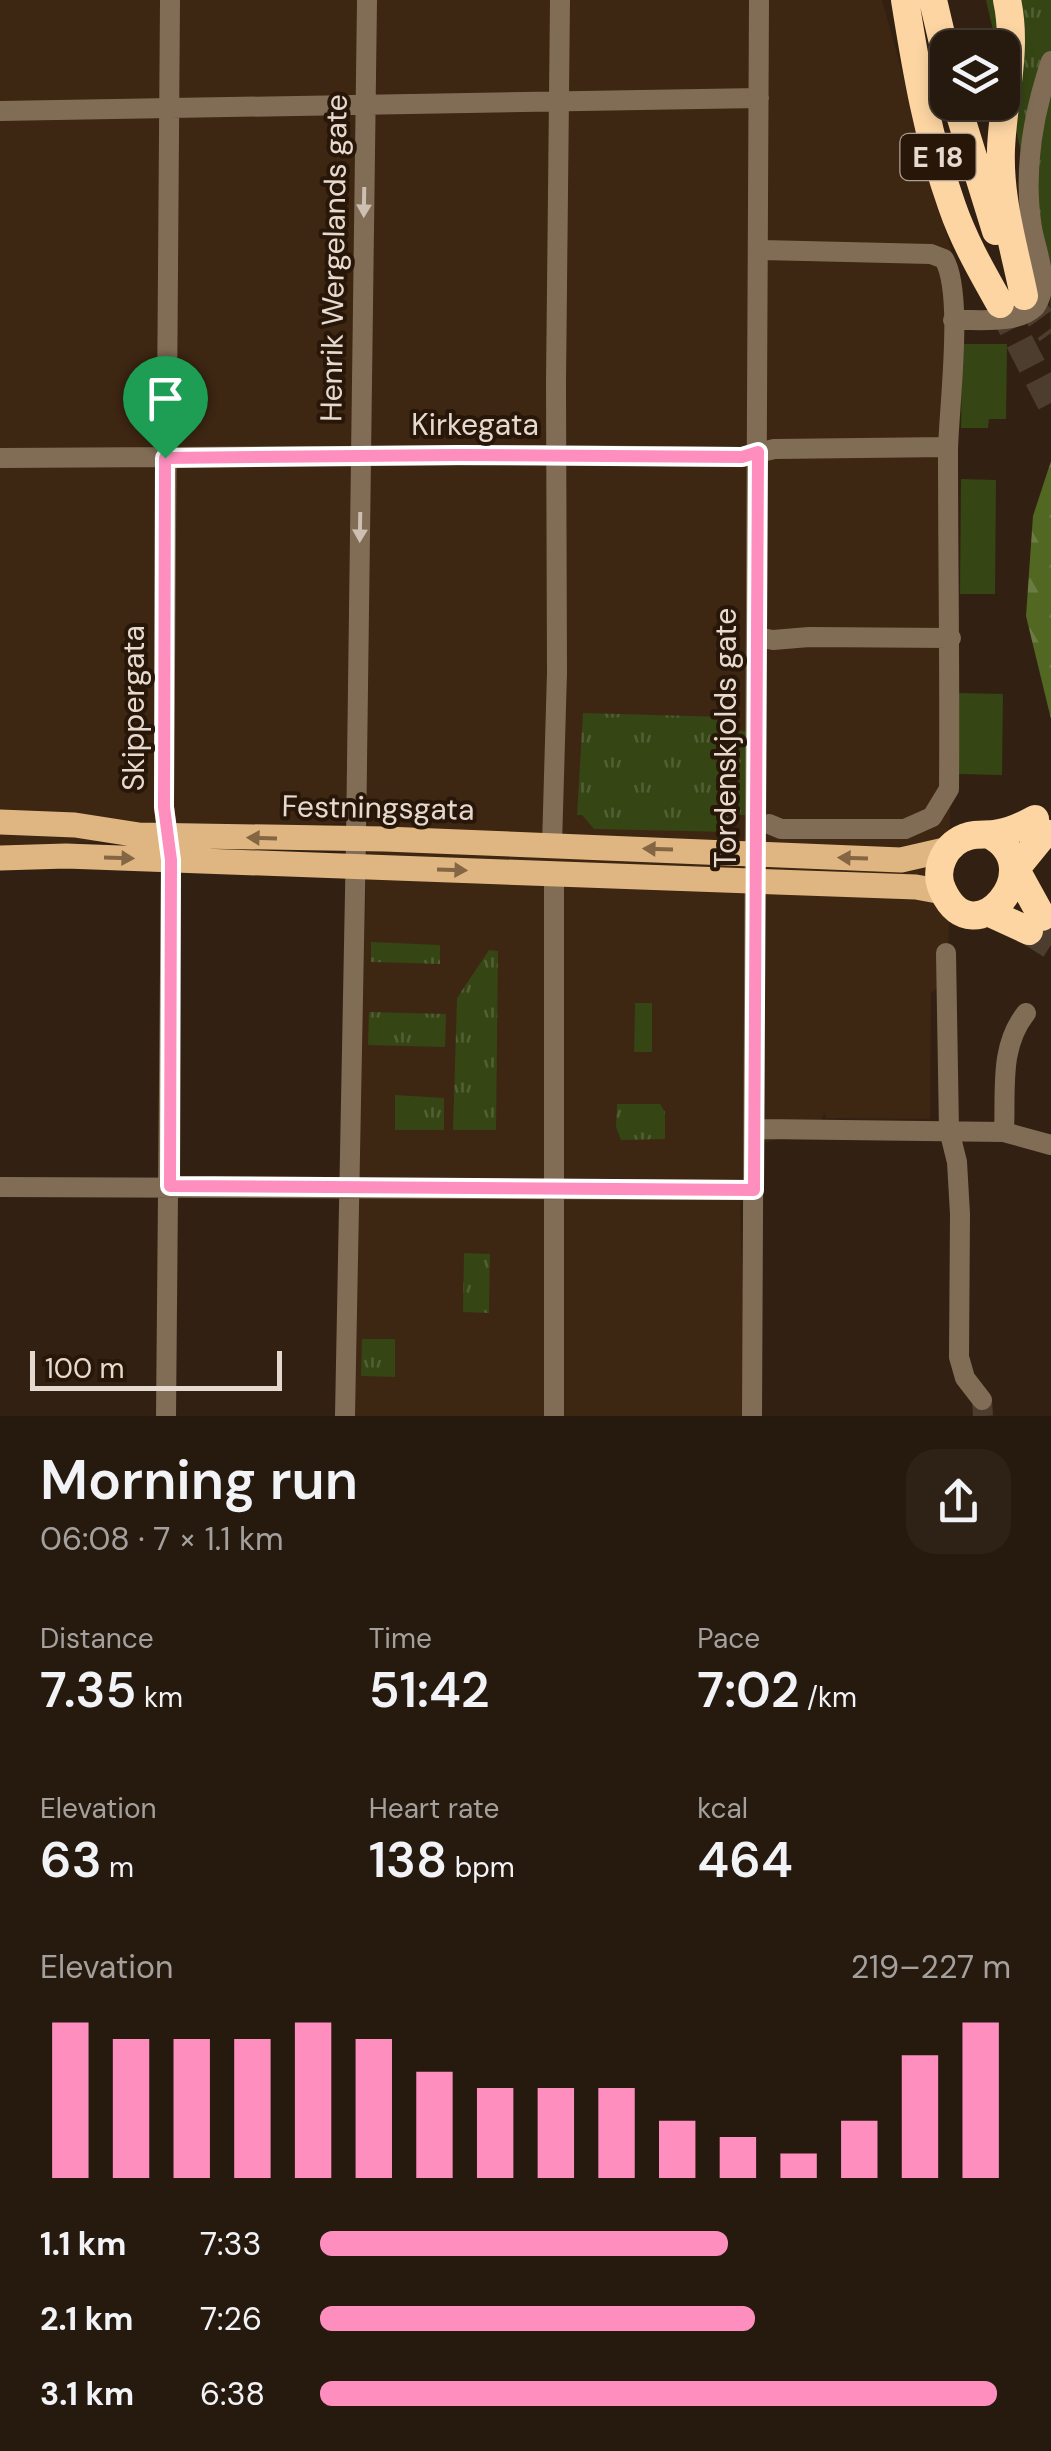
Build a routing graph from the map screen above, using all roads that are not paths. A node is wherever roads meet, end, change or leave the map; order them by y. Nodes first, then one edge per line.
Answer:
1 (170, 0) edge
2 (367, 0) edge
3 (560, 0) edge
4 (759, 0) edge
5 (905, 0) edge
6 (922, 0) edge
7 (933, 0) edge
8 (1007, 0) edge
9 (940, 30) edge
10 (1051, 61) edge
11 (759, 98) junction
12 (561, 102) junction
13 (366, 105) junction
14 (169, 108) junction
15 (0, 111) edge
16 (961, 120) edge
17 (759, 250) junction
18 (1012, 300) junction
19 (953, 320) junction
20 (948, 447) junction
21 (758, 452) junction
22 (361, 455) junction
23 (555, 455) junction
24 (0, 458) edge
25 (165, 458) junction
26 (756, 637) junction
27 (951, 638) junction
28 (0, 822) edge
29 (769, 824) dead end
30 (990, 835) junction
31 (356, 840) junction
32 (552, 845) junction
33 (170, 848) junction
34 (949, 848) junction
35 (0, 858) edge
36 (354, 867) junction
37 (756, 867) junction
38 (1020, 871) junction
39 (554, 874) junction
40 (943, 892) junction
41 (990, 913) junction
42 (946, 953) dead end
43 (1026, 1012) dead end
44 (756, 1129) junction
45 (949, 1130) junction
46 (1004, 1132) junction
47 (1051, 1145) edge
48 (170, 1186) junction
49 (0, 1187) edge
50 (349, 1188) junction
51 (552, 1188) junction
52 (754, 1190) junction
53 (982, 1400) tunnel mouth
54 (166, 1416) edge
55 (345, 1416) edge
56 (554, 1416) edge
57 (752, 1416) edge

1 - 14 street, Skippergata
2 - 13 street, Henrik Wergelands gate
3 - 12 street
4 - 11 street, Tordenskjolds gate
5 - 18 highway, E 18
6 - 18 highway, E 18
7 - 9 highway
8 - 18 highway, E 18
10 - 19 street
11 - 12 street
11 - 17 street, Tordenskjolds gate
12 - 13 street
12 - 23 street
13 - 14 street
13 -> 22 street, Henrik Wergelands gate
14 - 15 street
14 - 25 street, Skippergata
16 - 18 highway, E 18
17 - 19 street
17 - 21 street, Tordenskjolds gate
19 - 20 street
20 - 21 street, Kirkegata
20 - 27 street
21 - 23 street, Kirkegata
21 - 26 street, Tordenskjolds gate
22 - 23 street, Kirkegata
22 - 25 street, Kirkegata
22 -> 31 street, Henrik Wergelands gate
23 - 32 street
24 - 25 street, Kirkegata
25 - 33 street, Skippergata
26 - 27 street
26 - 37 street, Tordenskjolds gate
27 - 29 street
28 - 33 main road, Festningsgata
30 - 34 highway
30 - 38 highway
30 - 38 highway
31 - 32 main road, Festningsgata
31 -> 33 main road, Festningsgata
31 - 36 street, Henrik Wergelands gate
37 -> 32 main road, Festningsgata
35 -> 33 main road, Festningsgata
33 - 36 main road, Festningsgata
33 - 48 street, Skippergata
34 -> 37 main road
34 - 40 highway
36 -> 39 main road, Festningsgata
36 - 50 street, Henrik Wergelands gate
37 - 39 main road, Festningsgata
37 - 40 main road
37 - 44 street, Tordenskjolds gate
38 - 41 highway
38 - 41 highway
39 - 51 street
40 - 41 highway
42 - 45 street
43 - 46 street
44 - 45 street
44 - 52 street, Tordenskjolds gate
45 - 46 street
45 - 53 street
46 - 47 street
48 - 49 street
48 - 50 street
48 - 54 street, Skippergata
50 - 51 street
50 - 55 street, Henrik Wergelands gate
51 - 52 street
51 - 56 street
52 - 57 street, Tordenskjolds gate

